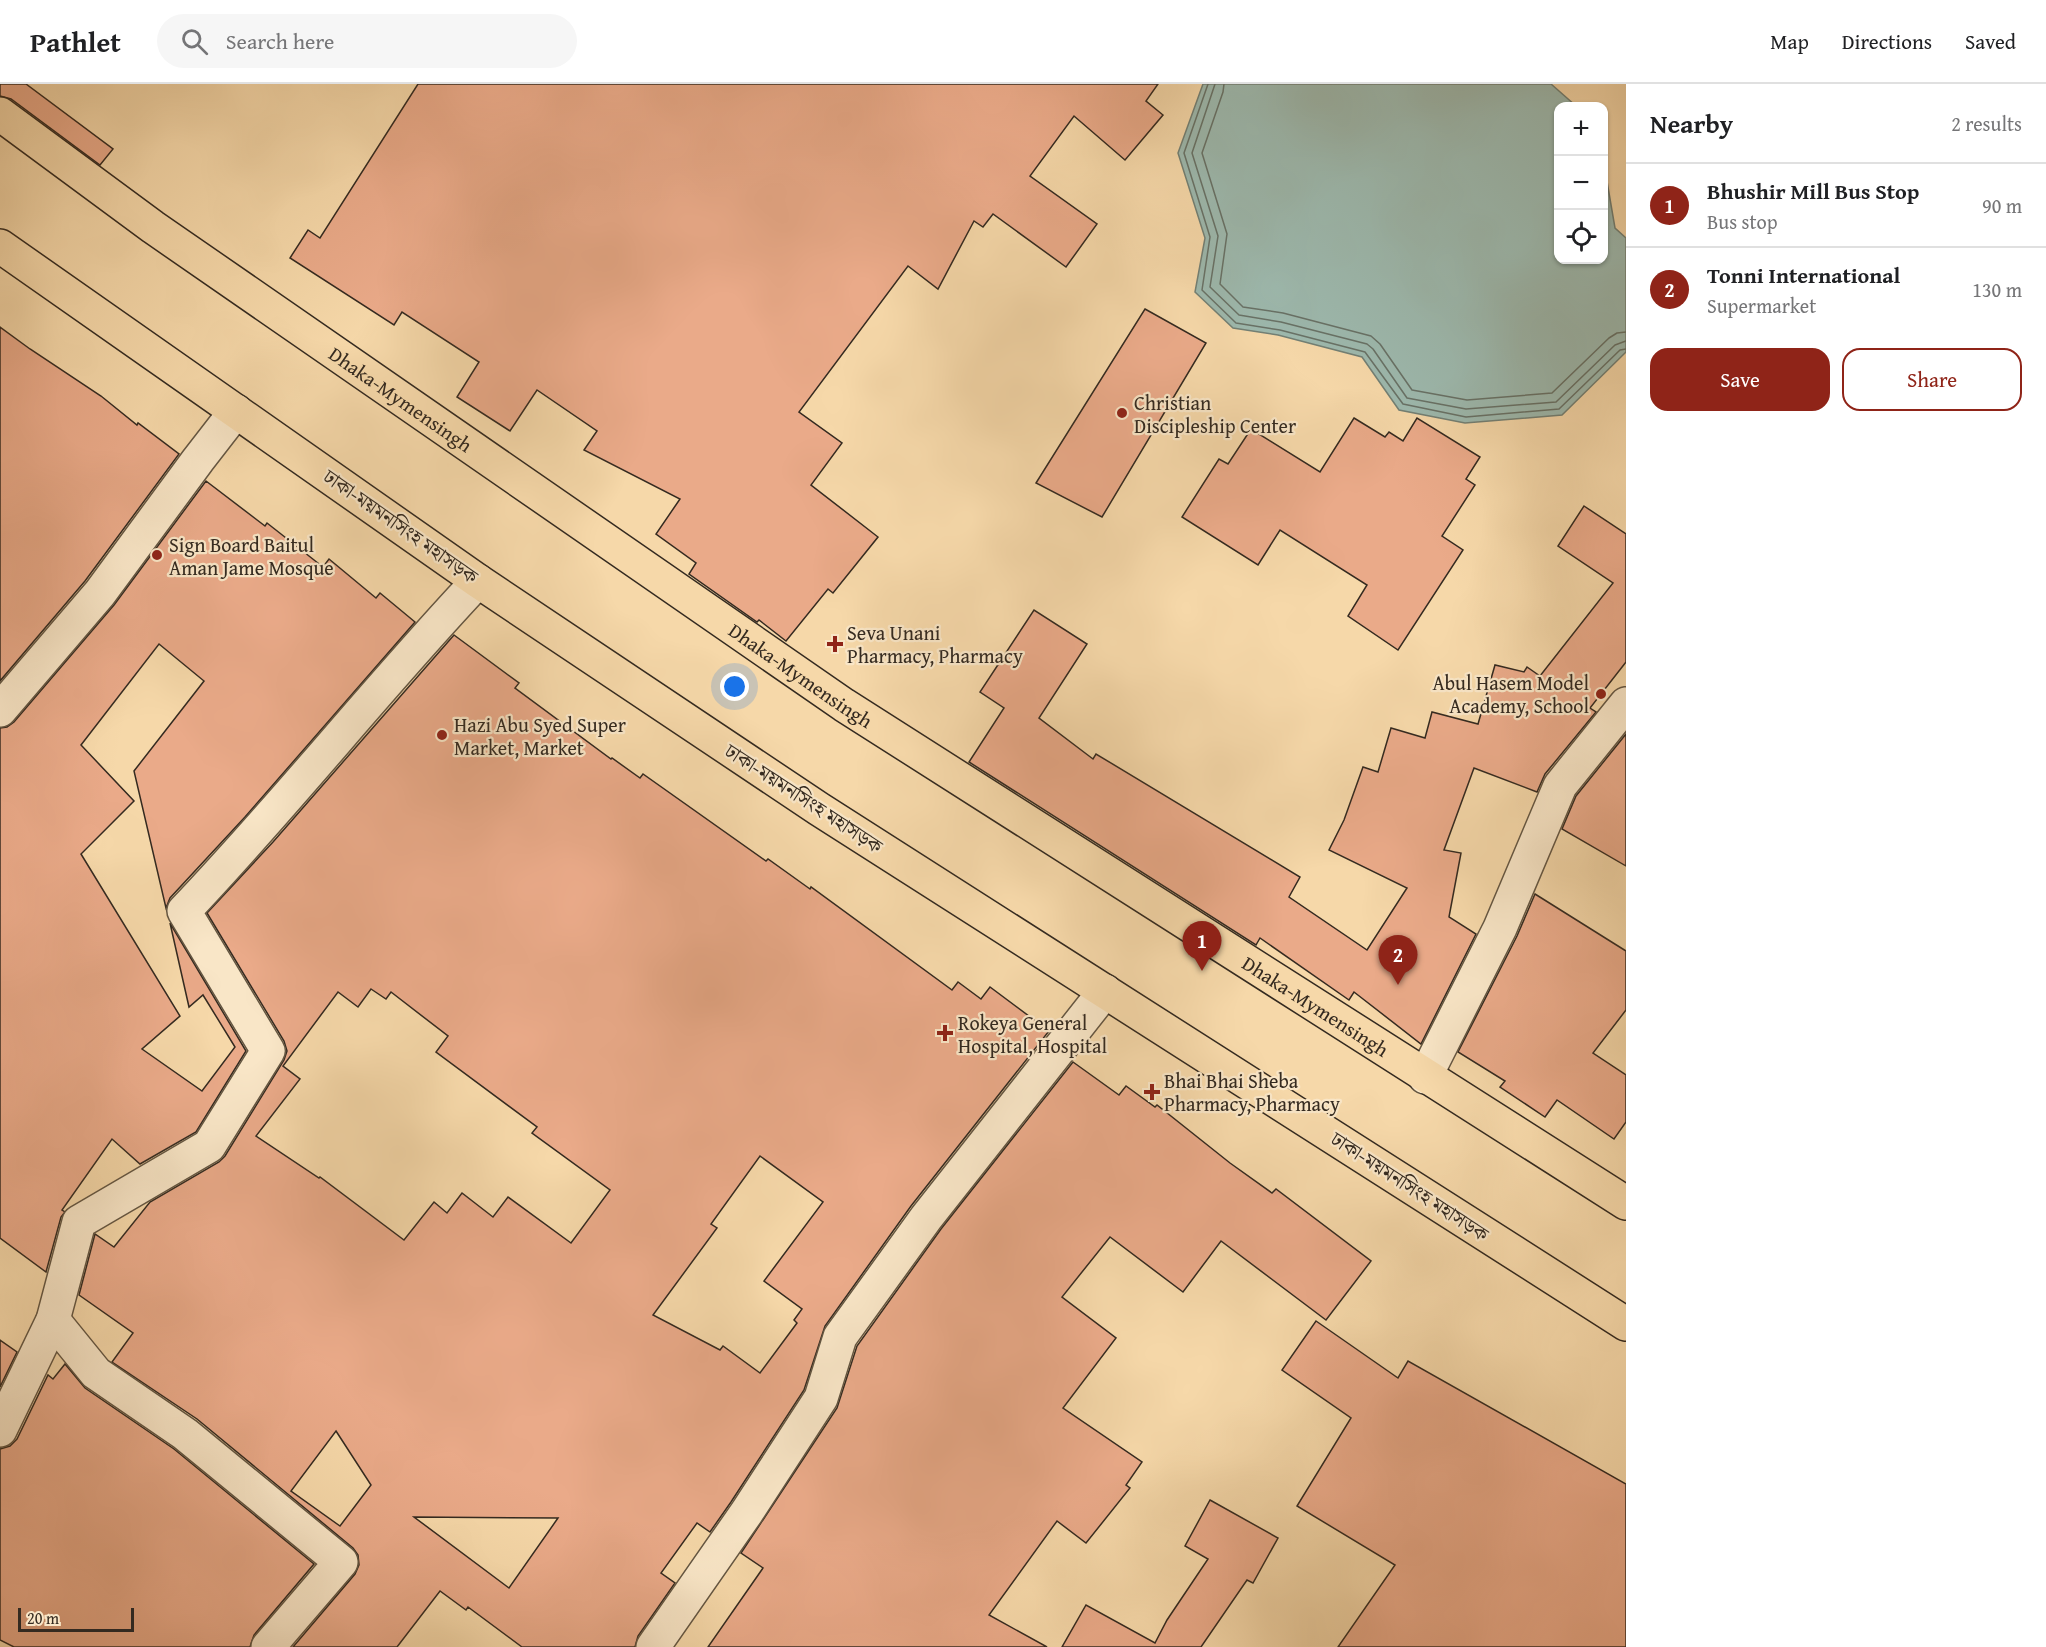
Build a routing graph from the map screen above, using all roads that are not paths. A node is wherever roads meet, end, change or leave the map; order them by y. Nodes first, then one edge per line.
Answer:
1 (0, 114) edge
2 (0, 246) edge
3 (236, 411) junction
4 (478, 581) junction
5 (1626, 704) edge
6 (0, 710) edge
7 (1105, 991) junction
8 (1425, 1077) junction
9 (1626, 1203) edge
10 (53, 1320) junction
11 (1626, 1324) edge
12 (0, 1430) edge
13 (268, 1647) edge
14 (653, 1647) edge

1 - 8 highway, Dhaka-Mymensingh
2 - 3 highway, ঢাকা-ময়মনসিংহ মহাসড়ক
3 - 4 highway, ঢাকা-ময়মনসিংহ মহাসড়ক
3 - 6 street
4 - 7 highway, ঢাকা-ময়মনসিংহ মহাসড়ক
4 - 10 street
5 - 8 street
7 - 11 highway, ঢাকা-ময়মনসিংহ মহাসড়ক
7 - 14 street
8 - 9 highway, Dhaka-Mymensingh
10 - 12 street
10 - 13 street

